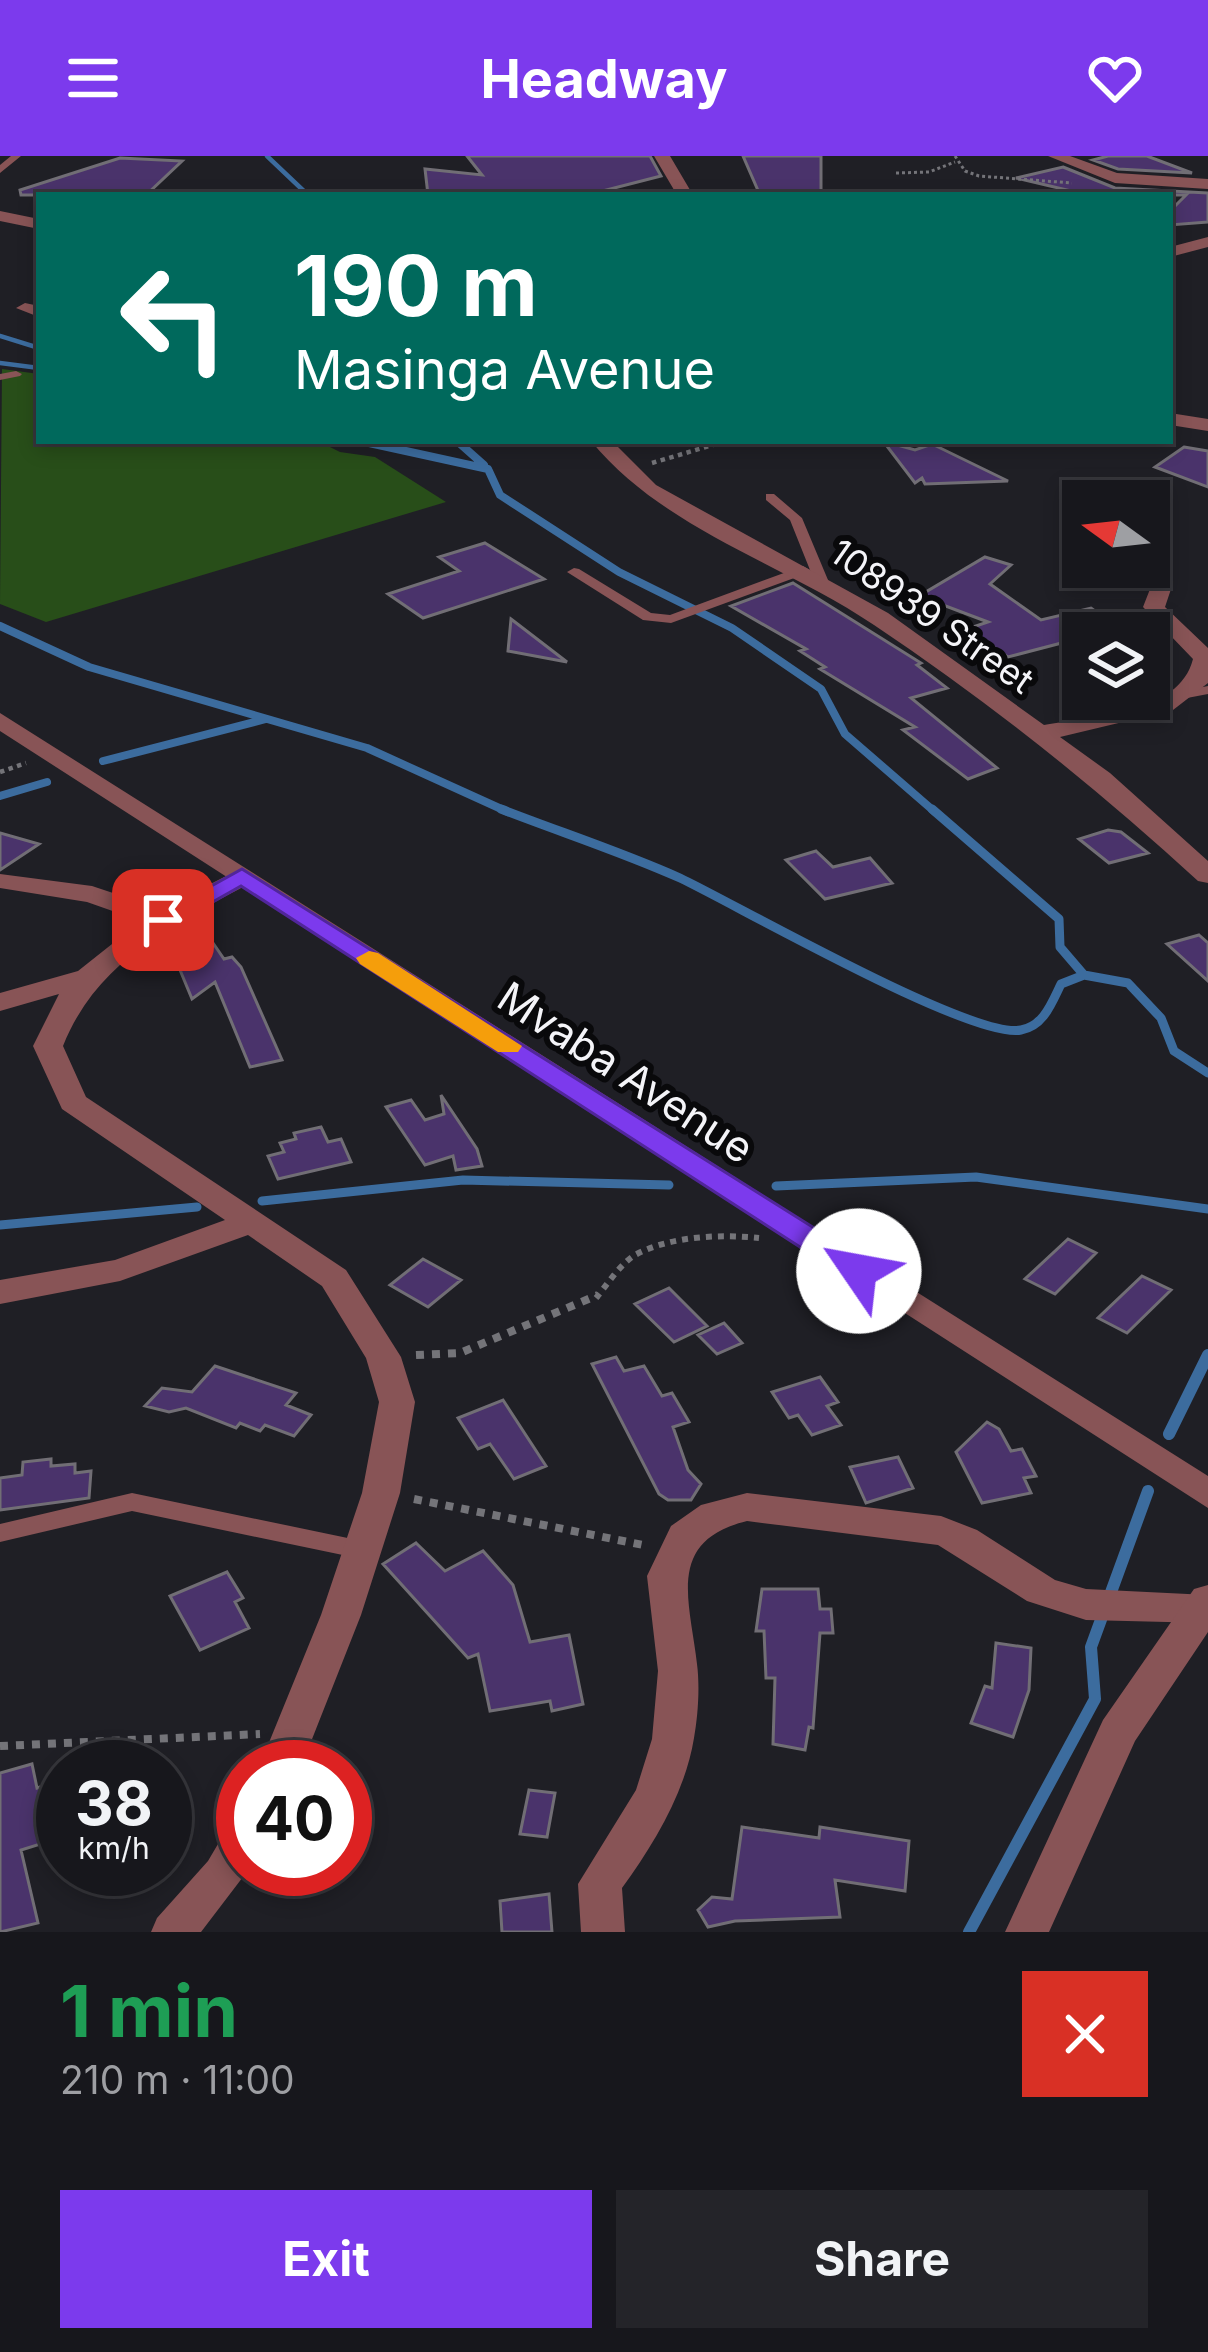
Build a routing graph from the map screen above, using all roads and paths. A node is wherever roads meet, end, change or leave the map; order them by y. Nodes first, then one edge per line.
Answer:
1 (16, 156) edge
2 (662, 156) edge
3 (1056, 156) edge
4 (955, 159) edge
5 (0, 170) edge
6 (896, 173) dead end
7 (1105, 175) junction
8 (1208, 184) edge
9 (683, 192) edge
10 (0, 216) edge
11 (36, 223) edge
12 (16, 374) dead end
13 (0, 377) edge
14 (1173, 416) edge
15 (1204, 424) edge
16 (604, 444) edge
17 (716, 444) edge
18 (626, 470) junction
19 (770, 497) dead end
20 (574, 572) dead end
21 (812, 575) junction
22 (1160, 589) dead end
23 (1198, 692) edge
24 (0, 720) edge
25 (1040, 733) junction
26 (1208, 874) edge
27 (242, 876) junction
28 (4, 881) dead end
29 (163, 920) junction
30 (85, 978) junction
31 (0, 1002) edge
32 (254, 1221) junction
33 (822, 1246) junction
34 (0, 1292) edge
35 (383, 1357) junction
36 (381, 1492) junction
37 (1208, 1494) edge
38 (0, 1534) edge
39 (362, 1550) junction
40 (673, 1551) junction
41 (1205, 1605) edge
42 (296, 1733) junction
43 (293, 1740) edge
44 (0, 1746) edge
45 (216, 1884) edge
46 (173, 1932) edge
47 (603, 1932) edge
48 (1027, 1932) edge

1 - 5 lane
2 - 9 street
3 - 7 street
4 - 6 path
4 - 7 path
7 - 8 street
10 - 11 street
12 - 13 lane
14 - 15 street
16 - 18 street, 108939 Street
17 - 18 path
18 - 21 street, 108939 Street
19 - 21 lane
20 - 21 lane
21 - 25 street, 108939 Street
22 - 23 street
23 - 25 street
24 - 27 street, Mvaba Avenue
25 - 26 street, 108939 Street
27 - 29 street
27 - 33 street, Mvaba Avenue
28 - 29 street
29 - 30 street
30 - 31 street
30 - 32 street
32 - 34 street
32 - 35 street
33 - 35 path
33 - 37 street, Mvaba Avenue
35 - 36 street
36 - 39 street
36 - 40 path
38 - 39 lane
39 - 42 street
40 - 41 street
40 - 47 street
41 - 48 street
42 - 43 street
42 - 44 path
45 - 46 street

